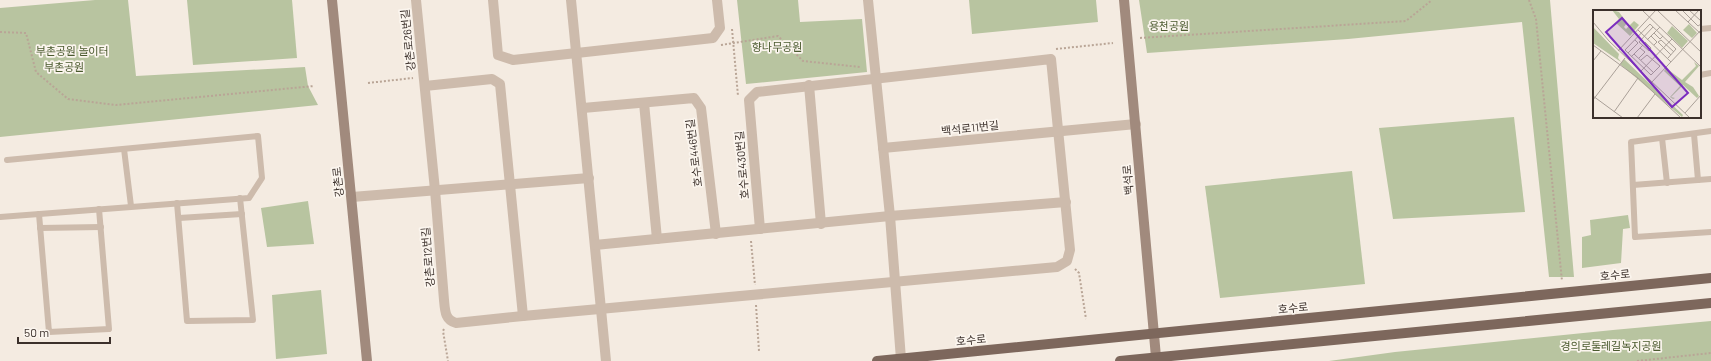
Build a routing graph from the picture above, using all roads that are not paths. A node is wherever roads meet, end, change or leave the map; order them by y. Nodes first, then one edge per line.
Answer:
1 (332, 0) edge
2 (416, 0) edge
3 (493, 0) edge
4 (571, 0) edge
5 (717, 0) edge
6 (868, 0) edge
7 (1124, 0) edge
8 (1711, 28) edge
9 (1701, 29) edge
10 (576, 53) junction
11 (1711, 73) edge
12 (1701, 75) edge
13 (876, 79) junction
14 (425, 82) junction
15 (809, 85) junction
16 (644, 103) junction
17 (583, 108) junction
18 (1136, 124) junction
19 (1059, 131) junction
20 (1711, 131) edge
21 (1694, 134) junction
22 (1662, 138) junction
23 (124, 148) junction
24 (883, 148) junction
25 (7, 160) dead end
26 (589, 178) junction
27 (1711, 179) edge
28 (1698, 180) junction
29 (1666, 183) junction
30 (509, 185) junction
31 (1633, 185) junction
32 (435, 190) junction
33 (352, 197) junction
34 (240, 198) junction
35 (1066, 202) junction
36 (178, 203) junction
37 (131, 206) junction
38 (99, 209) junction
39 (39, 214) junction
40 (242, 214) junction
41 (0, 216) edge
42 (890, 216) junction
43 (179, 218) junction
44 (822, 224) junction
45 (101, 227) junction
46 (40, 228) junction
47 (760, 229) junction
48 (1711, 232) edge
49 (716, 234) junction
50 (657, 239) junction
51 (595, 246) junction
52 (1711, 278) edge
53 (895, 282) junction
54 (1711, 303) edge
55 (601, 309) junction
56 (523, 316) junction
57 (1154, 334) junction
58 (901, 359) junction
59 (1157, 359) edge
60 (367, 361) edge
61 (606, 361) edge
62 (877, 361) edge
63 (1120, 361) edge

1 - 33 main road, 강촌로
2 - 14 street, 강촌로26번길
3 - 10 street
4 - 10 street
5 - 10 street
6 - 13 street
7 - 18 main road, 백석로
8 - 9 lane
10 - 17 street
11 - 12 lane
13 - 15 street, 호수로430번길
13 - 19 street, 호수로430번길
13 - 24 street
14 - 30 street
14 - 32 street, 강촌로12번길
15 - 44 street
15 - 47 street, 호수로430번길
16 - 17 street, 호수로446번길
16 - 49 street, 호수로446번길
16 - 50 street
17 - 26 street
18 - 19 street, 백석로11번길
18 - 57 main road, 백석로
19 - 24 street, 백석로11번길
19 - 35 street
20 - 21 lane
21 - 22 lane
21 - 28 lane
22 - 29 lane
22 - 31 lane
23 - 25 lane
23 - 34 lane
23 - 37 lane
24 - 42 street
26 - 30 street
26 - 51 street
27 - 28 lane
28 - 29 lane
29 - 31 lane
30 - 32 street
30 - 56 street
31 - 48 lane
32 - 33 street
32 - 56 street, 강촌로12번길
33 - 60 main road, 강촌로
34 - 36 lane
34 - 40 lane
35 - 42 street
35 - 53 street
36 - 37 lane
36 - 43 lane
37 - 38 lane
38 - 39 lane
38 - 45 lane
39 - 41 lane
39 - 46 lane
40 - 43 lane
40 - 43 lane
42 - 44 street
42 - 53 street
44 - 47 street
45 - 46 lane
45 - 46 lane
47 - 49 street
49 - 50 street
50 - 51 street
51 - 55 street
52 - 57 main road, 호수로
53 - 55 street
53 - 58 street
54 - 59 main road
55 - 56 street
55 - 61 street
57 - 58 main road, 호수로
57 - 59 main road, 백석로
58 - 62 main road, 호수로
59 - 63 main road

